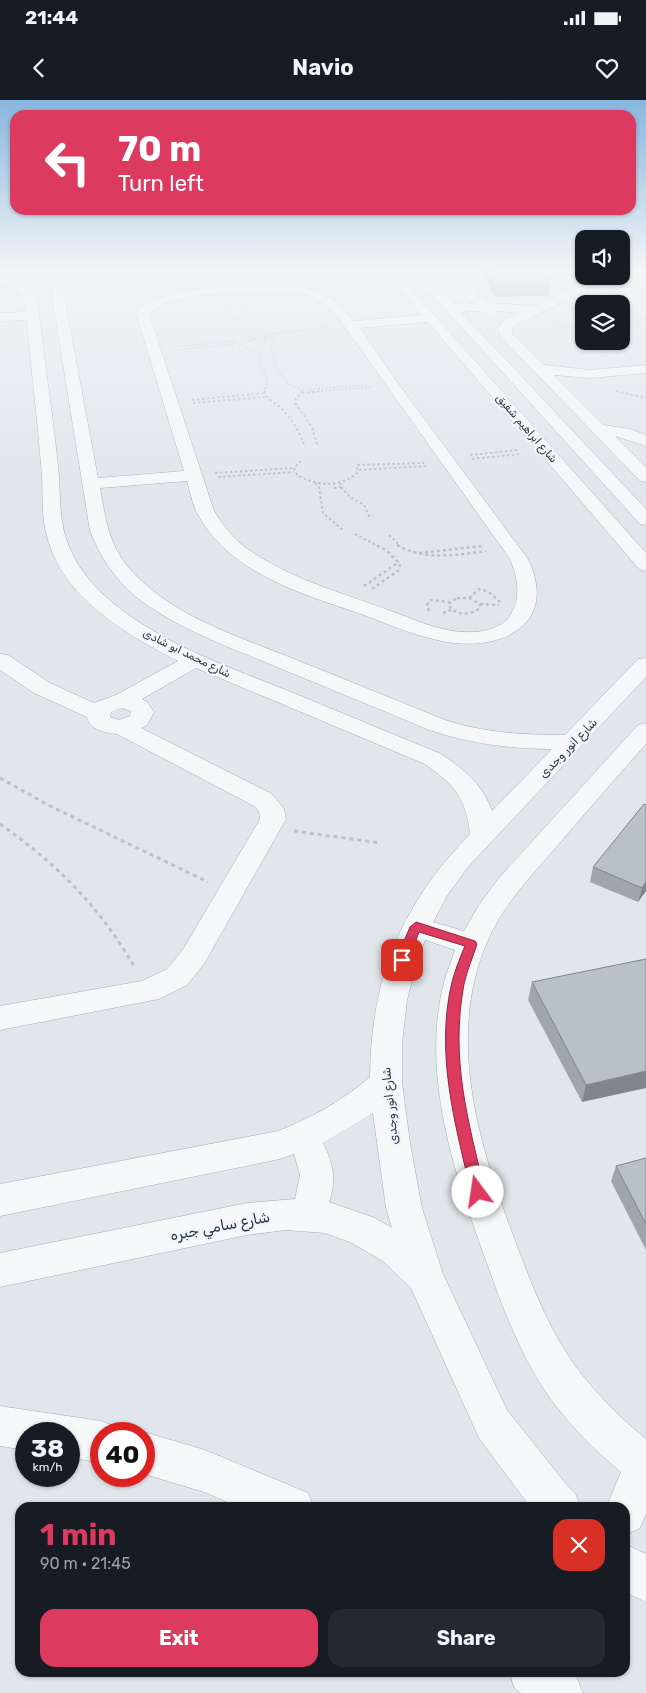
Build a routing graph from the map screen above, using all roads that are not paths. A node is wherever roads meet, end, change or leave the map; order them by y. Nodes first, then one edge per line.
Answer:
1 (43, 344) edge
2 (51, 344) edge
3 (152, 344) edge
4 (363, 344) edge
5 (454, 344) edge
6 (484, 344) edge
7 (516, 344) edge
8 (541, 369) junction
9 (646, 369) edge
10 (590, 374) junction
11 (559, 387) junction
12 (600, 429) junction
13 (646, 440) edge
14 (193, 473) junction
15 (646, 477) edge
16 (90, 478) junction
17 (646, 520) edge
18 (639, 550) edge
19 (646, 565) edge
20 (0, 660) edge
21 (202, 663) junction
22 (646, 664) edge
23 (128, 712) junction
24 (444, 727) junction
25 (646, 730) edge
26 (573, 742) junction
27 (417, 753) junction
28 (483, 835) junction
29 (416, 927) junction
30 (471, 944) junction
31 (0, 1018) edge
32 (386, 1082) junction
33 (302, 1137) junction
34 (0, 1200) edge
35 (305, 1216) junction
36 (0, 1270) edge
37 (425, 1277) junction
38 (0, 1426) edge
39 (15, 1428) edge
40 (155, 1456) edge
41 (645, 1465) edge
42 (279, 1502) edge
43 (554, 1502) edge
44 (630, 1502) edge
45 (630, 1569) edge
46 (646, 1580) edge
47 (538, 1677) edge
48 (559, 1693) edge

1 - 21 street, شارع محمد ابو شادى
2 - 16 street, شارع محمد ابو شادى
3 - 14 street
4 - 14 street
5 - 18 street, شارع ابراهيم شفيق
6 - 17 street, شارع ابراهيم شفيق
7 - 8 street
8 - 10 street
8 - 11 street
9 - 10 street
10 - 11 street
11 - 12 street
12 - 13 street
12 - 15 street
14 - 16 street
16 - 24 street, شارع محمد ابو شادى
18 - 19 street, شارع ابراهيم شفيق
20 - 23 street
21 - 23 street
21 - 27 street, شارع محمد ابو شادى
22 - 26 street, شارع انور وجدى
23 - 31 street
24 - 26 street, شارع محمد ابو شادى
24 - 27 street
25 - 30 street
26 - 28 street, شارع انور وجدى
27 - 28 street, شارع محمد ابو شادى
28 - 29 street, شارع انور وجدى
29 - 30 street
29 - 32 street, شارع انور وجدى
30 - 41 street
32 - 33 street
32 - 37 street, شارع انور وجدى
33 - 34 street
33 - 35 street
35 - 36 street, شارع سامي جبره
35 - 37 street, شارع سامي جبره
37 - 43 street, شارع انور وجدى
38 - 39 street
40 - 42 street
41 - 44 street
45 - 46 street
47 - 48 street

